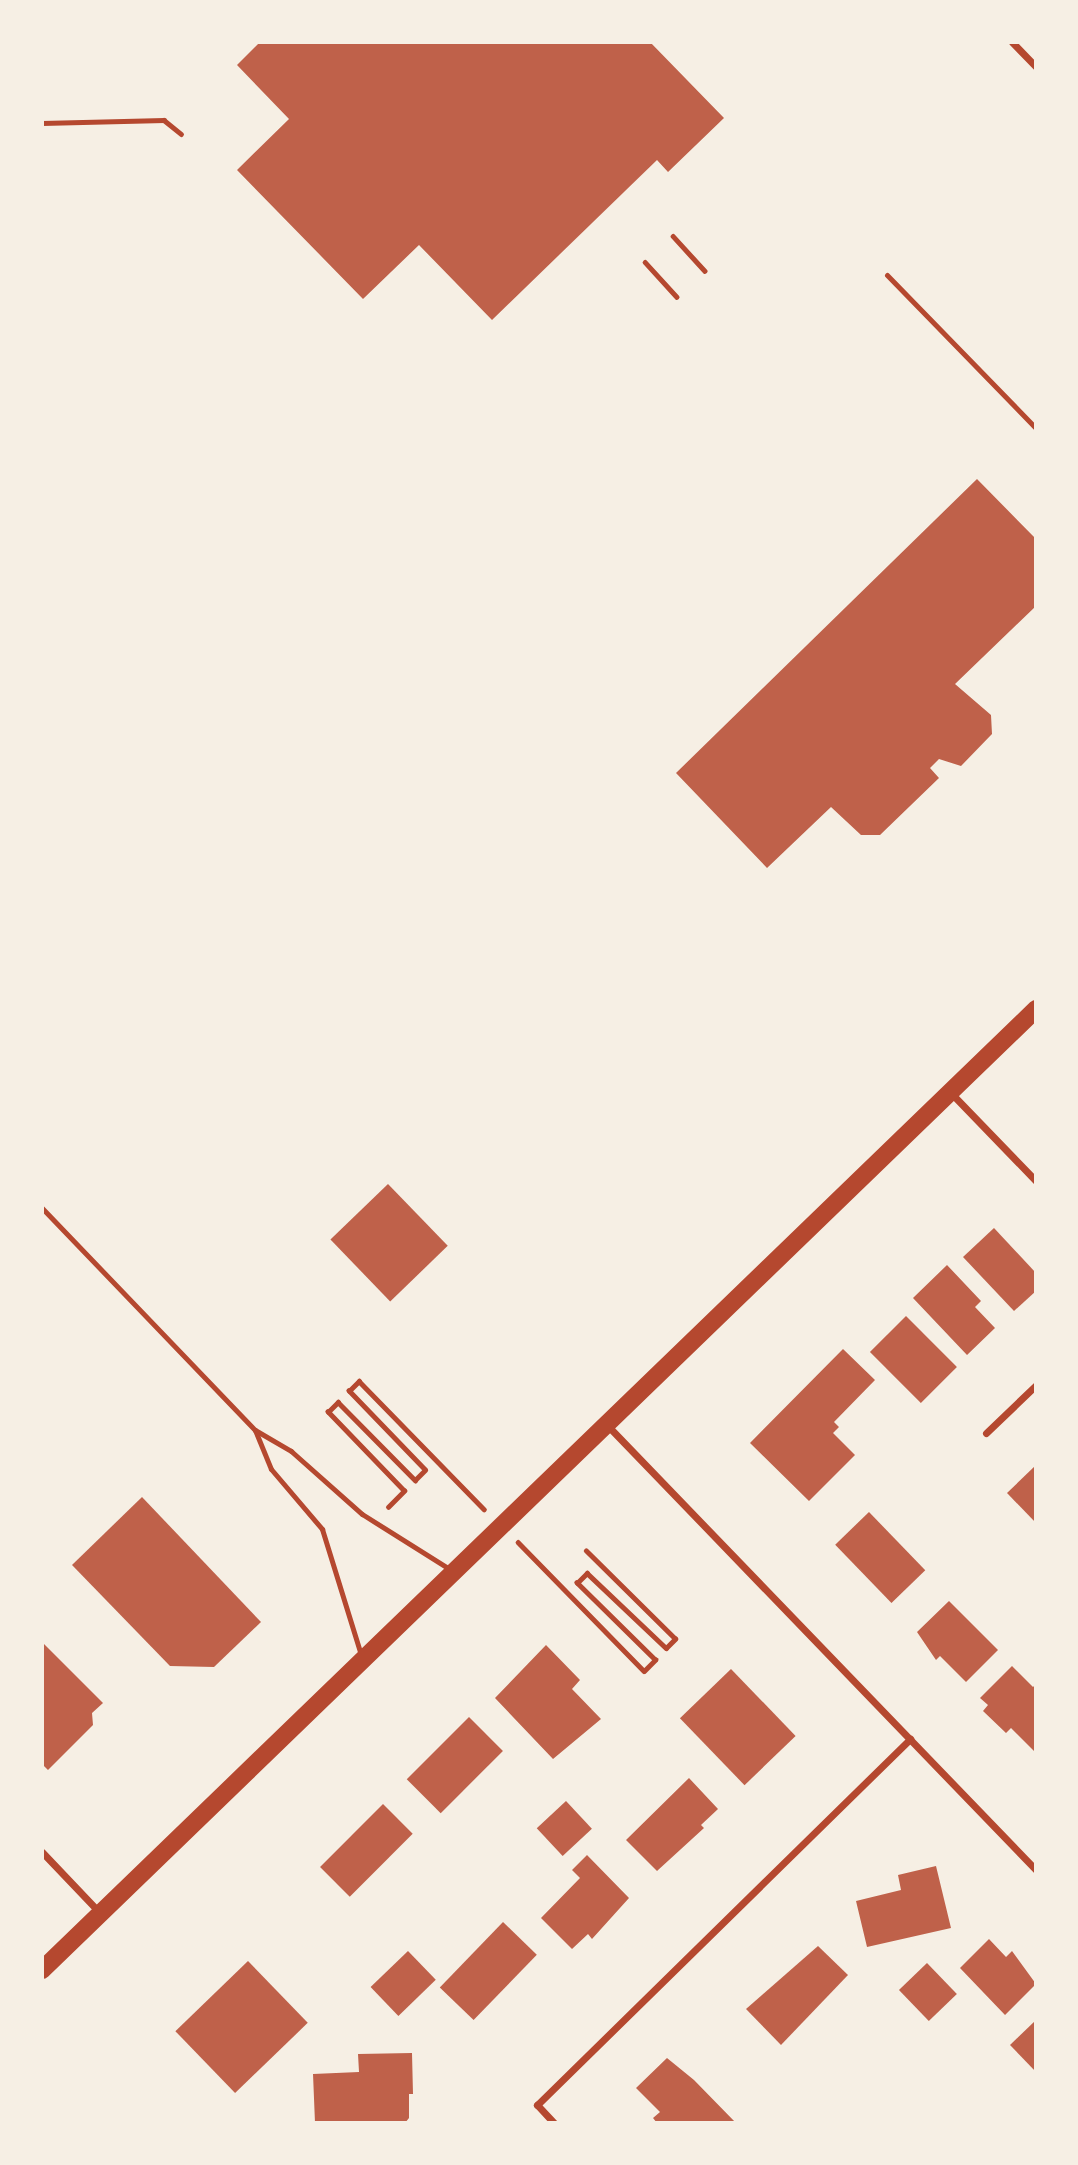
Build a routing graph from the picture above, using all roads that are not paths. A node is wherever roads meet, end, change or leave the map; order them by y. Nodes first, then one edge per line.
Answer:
1 (1012, 42) edge
2 (1036, 67) edge
3 (887, 275) dead end
4 (1036, 428) edge
5 (1036, 1009) edge
6 (950, 1092) junction
7 (1036, 1181) edge
8 (42, 1208) edge
9 (1036, 1385) edge
10 (607, 1425) junction
11 (256, 1430) junction
12 (986, 1433) dead end
13 (454, 1572) junction
14 (362, 1661) junction
15 (910, 1740) junction
16 (42, 1852) edge
17 (1036, 1870) edge
18 (101, 1914) junction
19 (42, 1970) edge
20 (554, 2123) edge

1 - 2 street
3 - 4 lane
5 - 6 main road
6 - 7 street
6 - 10 main road
8 - 11 lane
9 - 12 street
10 - 13 main road
10 - 15 street
11 - 13 lane
11 - 14 lane
13 - 14 main road
14 - 18 main road
15 - 17 street
15 - 20 street
16 - 18 street
18 - 19 main road

